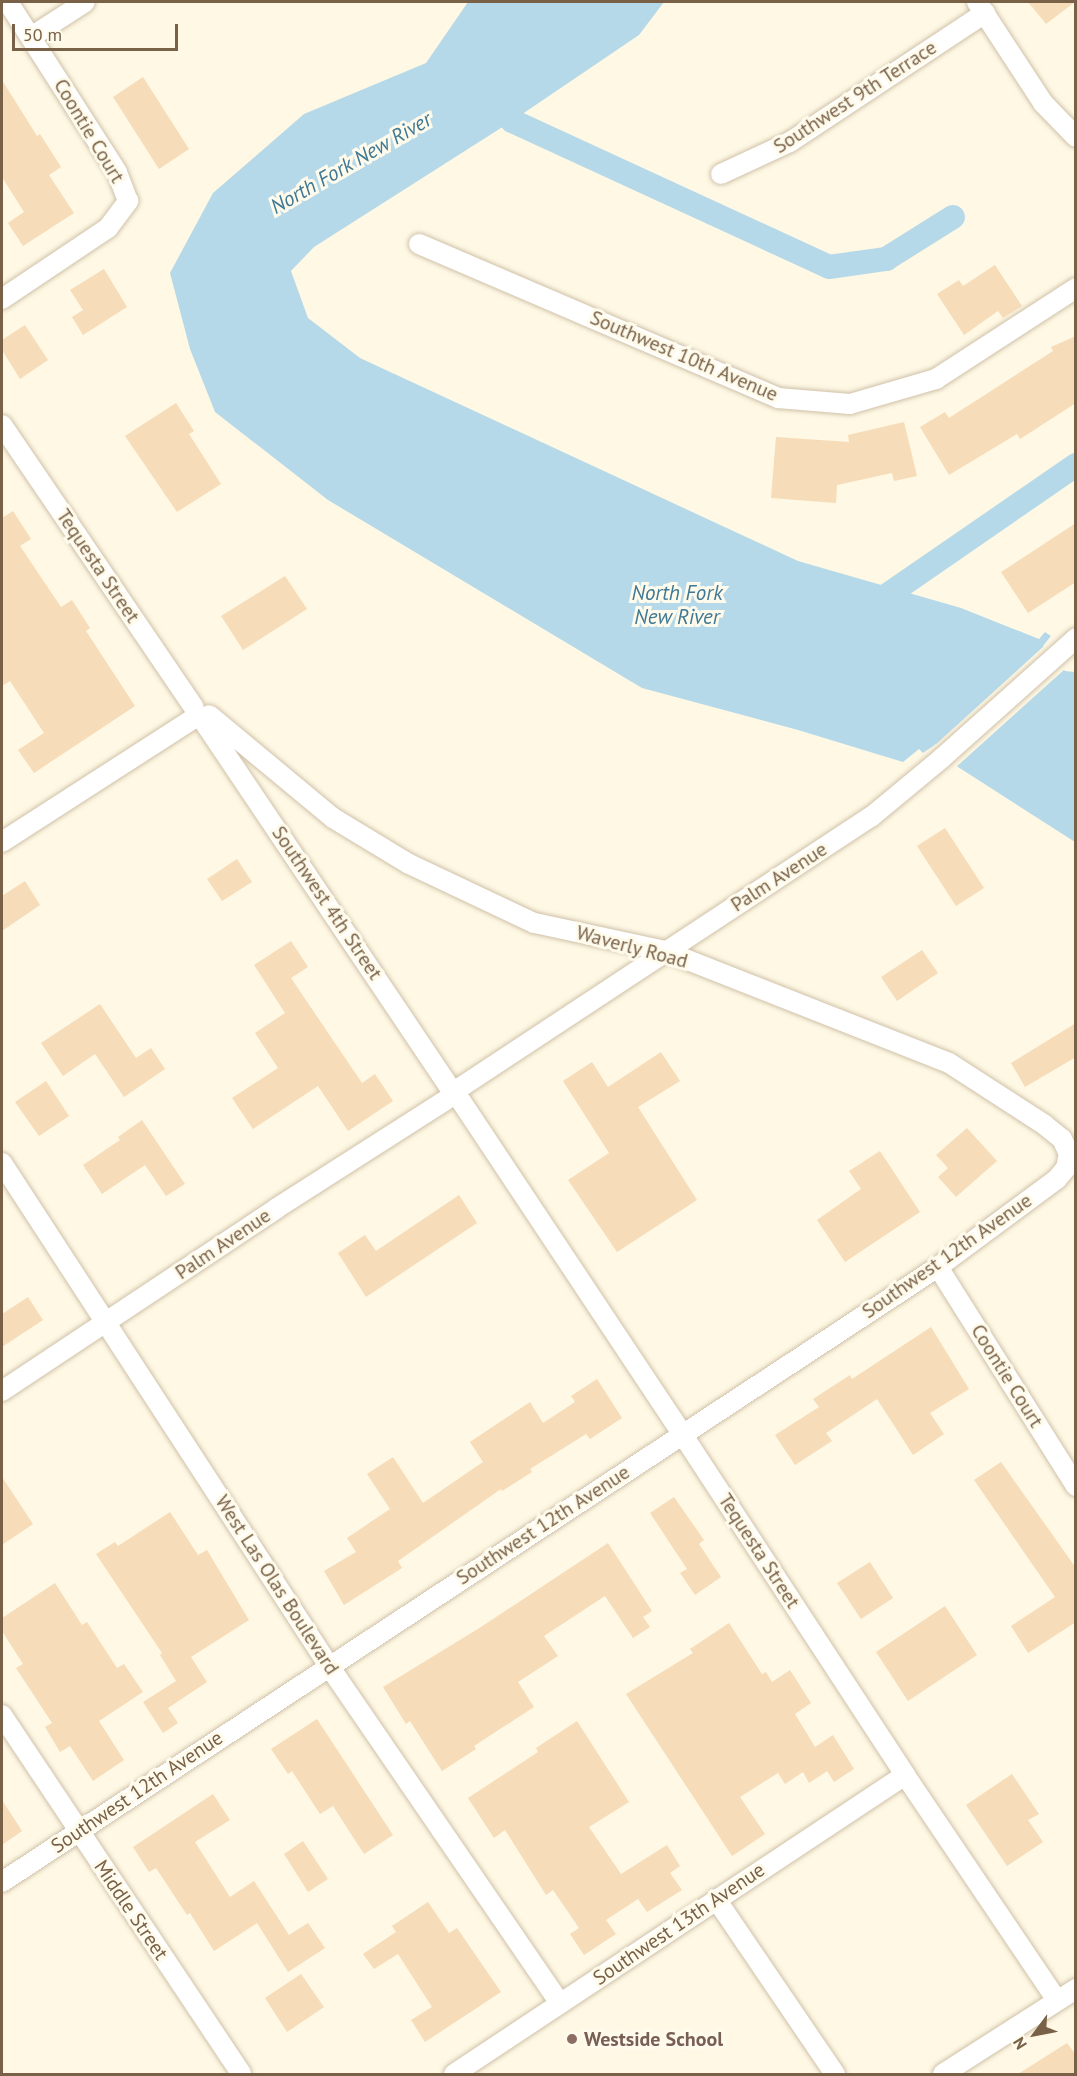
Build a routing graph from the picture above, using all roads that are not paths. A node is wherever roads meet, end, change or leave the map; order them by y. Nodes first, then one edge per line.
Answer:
1 (8, 2) edge
2 (85, 2) edge
3 (981, 7) edge
4 (31, 37) junction
5 (1076, 137) edge
6 (721, 174) dead end
7 (419, 244) dead end
8 (1076, 288) edge
9 (2, 299) edge
10 (2, 425) edge
11 (1076, 639) edge
12 (200, 715) junction
13 (2, 842) edge
14 (665, 951) junction
15 (454, 1093) junction
16 (1069, 1154) joint
17 (2, 1163) edge
18 (938, 1267) junction
19 (106, 1322) junction
20 (2, 1391) edge
21 (682, 1433) junction
22 (1076, 1486) edge
23 (329, 1666) junction
24 (2, 1715) edge
25 (905, 1775) junction
26 (79, 1831) junction
27 (2, 1882) edge
28 (716, 1899) junction
29 (1076, 1989) edge
30 (1057, 2000) junction
31 (560, 2003) junction
32 (241, 2074) edge
33 (454, 2074) edge
34 (835, 2074) edge
35 (943, 2074) edge

1 - 4 street, Coontie Court
2 - 4 street
3 - 5 street
3 - 6 street, Southwest 9th Terrace
4 - 9 street, Coontie Court
7 - 8 street, Southwest 10th Avenue
10 - 12 street, Tequesta Street
11 - 14 street, Palm Avenue
12 - 13 street
12 - 14 street, Waverly Road
12 - 15 street, Southwest 4th Street
14 - 15 street, Palm Avenue
14 - 16 street, Waverly Road
15 - 19 street, Palm Avenue
15 - 21 street, Tequesta Street
16 - 18 street, Southwest 12th Avenue
17 - 19 street, West Las Olas Boulevard
18 - 21 street, Southwest 12th Avenue
18 - 22 street, Coontie Court
19 - 20 street, Palm Avenue
19 - 23 street, West Las Olas Boulevard
21 - 23 street, Southwest 12th Avenue
21 - 25 street, Tequesta Street
23 - 26 street, Southwest 12th Avenue
23 - 31 street, West Las Olas Boulevard
24 - 26 street, Middle Street
25 - 28 street, Southwest 13th Avenue
25 - 30 street, Tequesta Street
26 - 27 street, Southwest 12th Avenue
26 - 32 street, Middle Street
28 - 31 street, Southwest 13th Avenue
28 - 34 street
29 - 30 street
30 - 35 street
31 - 33 street, Southwest 13th Avenue

